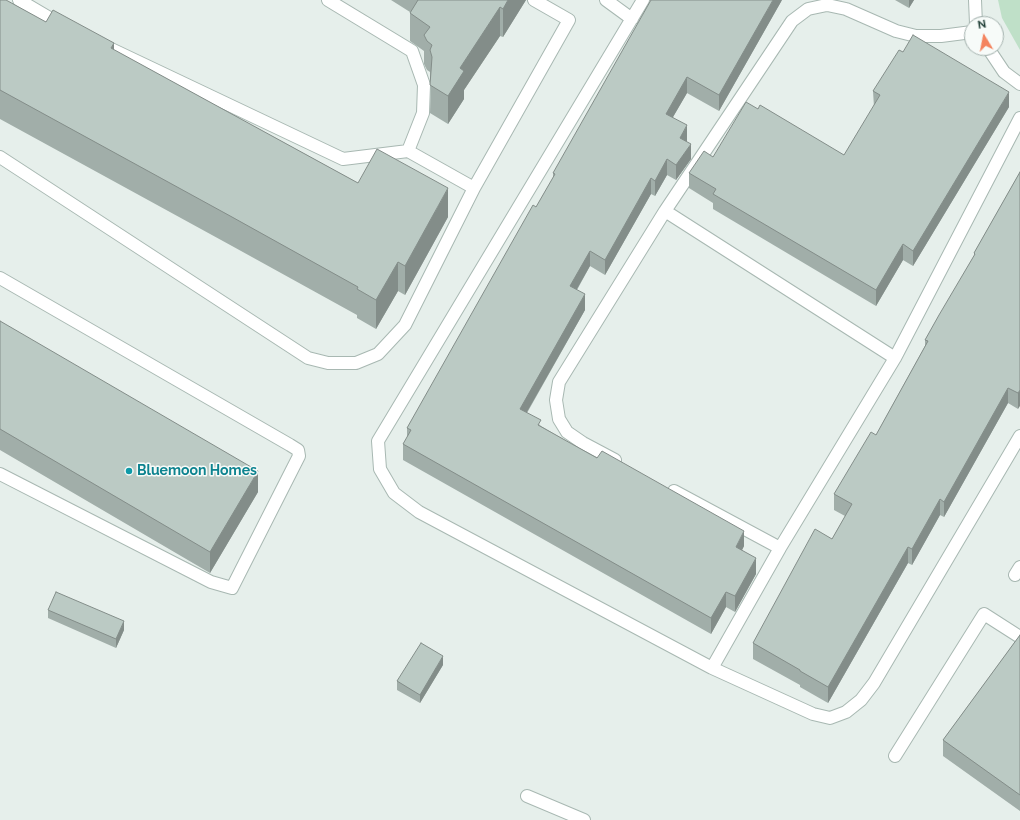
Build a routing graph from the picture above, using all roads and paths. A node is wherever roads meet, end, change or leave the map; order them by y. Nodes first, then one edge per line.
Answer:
1 (19, 0) edge
2 (328, 0) edge
3 (534, 0) edge
4 (606, 0) edge
5 (643, 0) edge
6 (974, 0) edge
7 (975, 16) edge
8 (632, 19) junction
9 (74, 31) edge
10 (964, 33) edge
11 (95, 41) edge
12 (993, 56) edge
13 (1020, 84) edge
14 (1020, 118) edge
15 (408, 151) junction
16 (0, 157) edge
17 (474, 188) junction
18 (665, 211) junction
19 (0, 278) edge
20 (896, 358) junction
21 (1020, 436) edge
22 (626, 466) edge
23 (0, 474) edge
24 (660, 484) edge
25 (780, 548) junction
26 (1020, 637) edge
27 (712, 668) junction
28 (895, 756) dead end
29 (527, 796) dead end
30 (584, 820) edge

1 - 9 street
2 - 15 street
3 - 17 street
4 - 8 street
5 - 8 street
6 - 7 street
8 - 27 street
10 - 18 street
11 - 15 street
12 - 13 street
14 - 20 street
15 - 17 street
16 - 17 street
18 - 20 street
18 - 22 street
19 - 23 street
20 - 25 street
21 - 27 street
24 - 25 street
25 - 27 street
26 - 28 street
29 - 30 street

